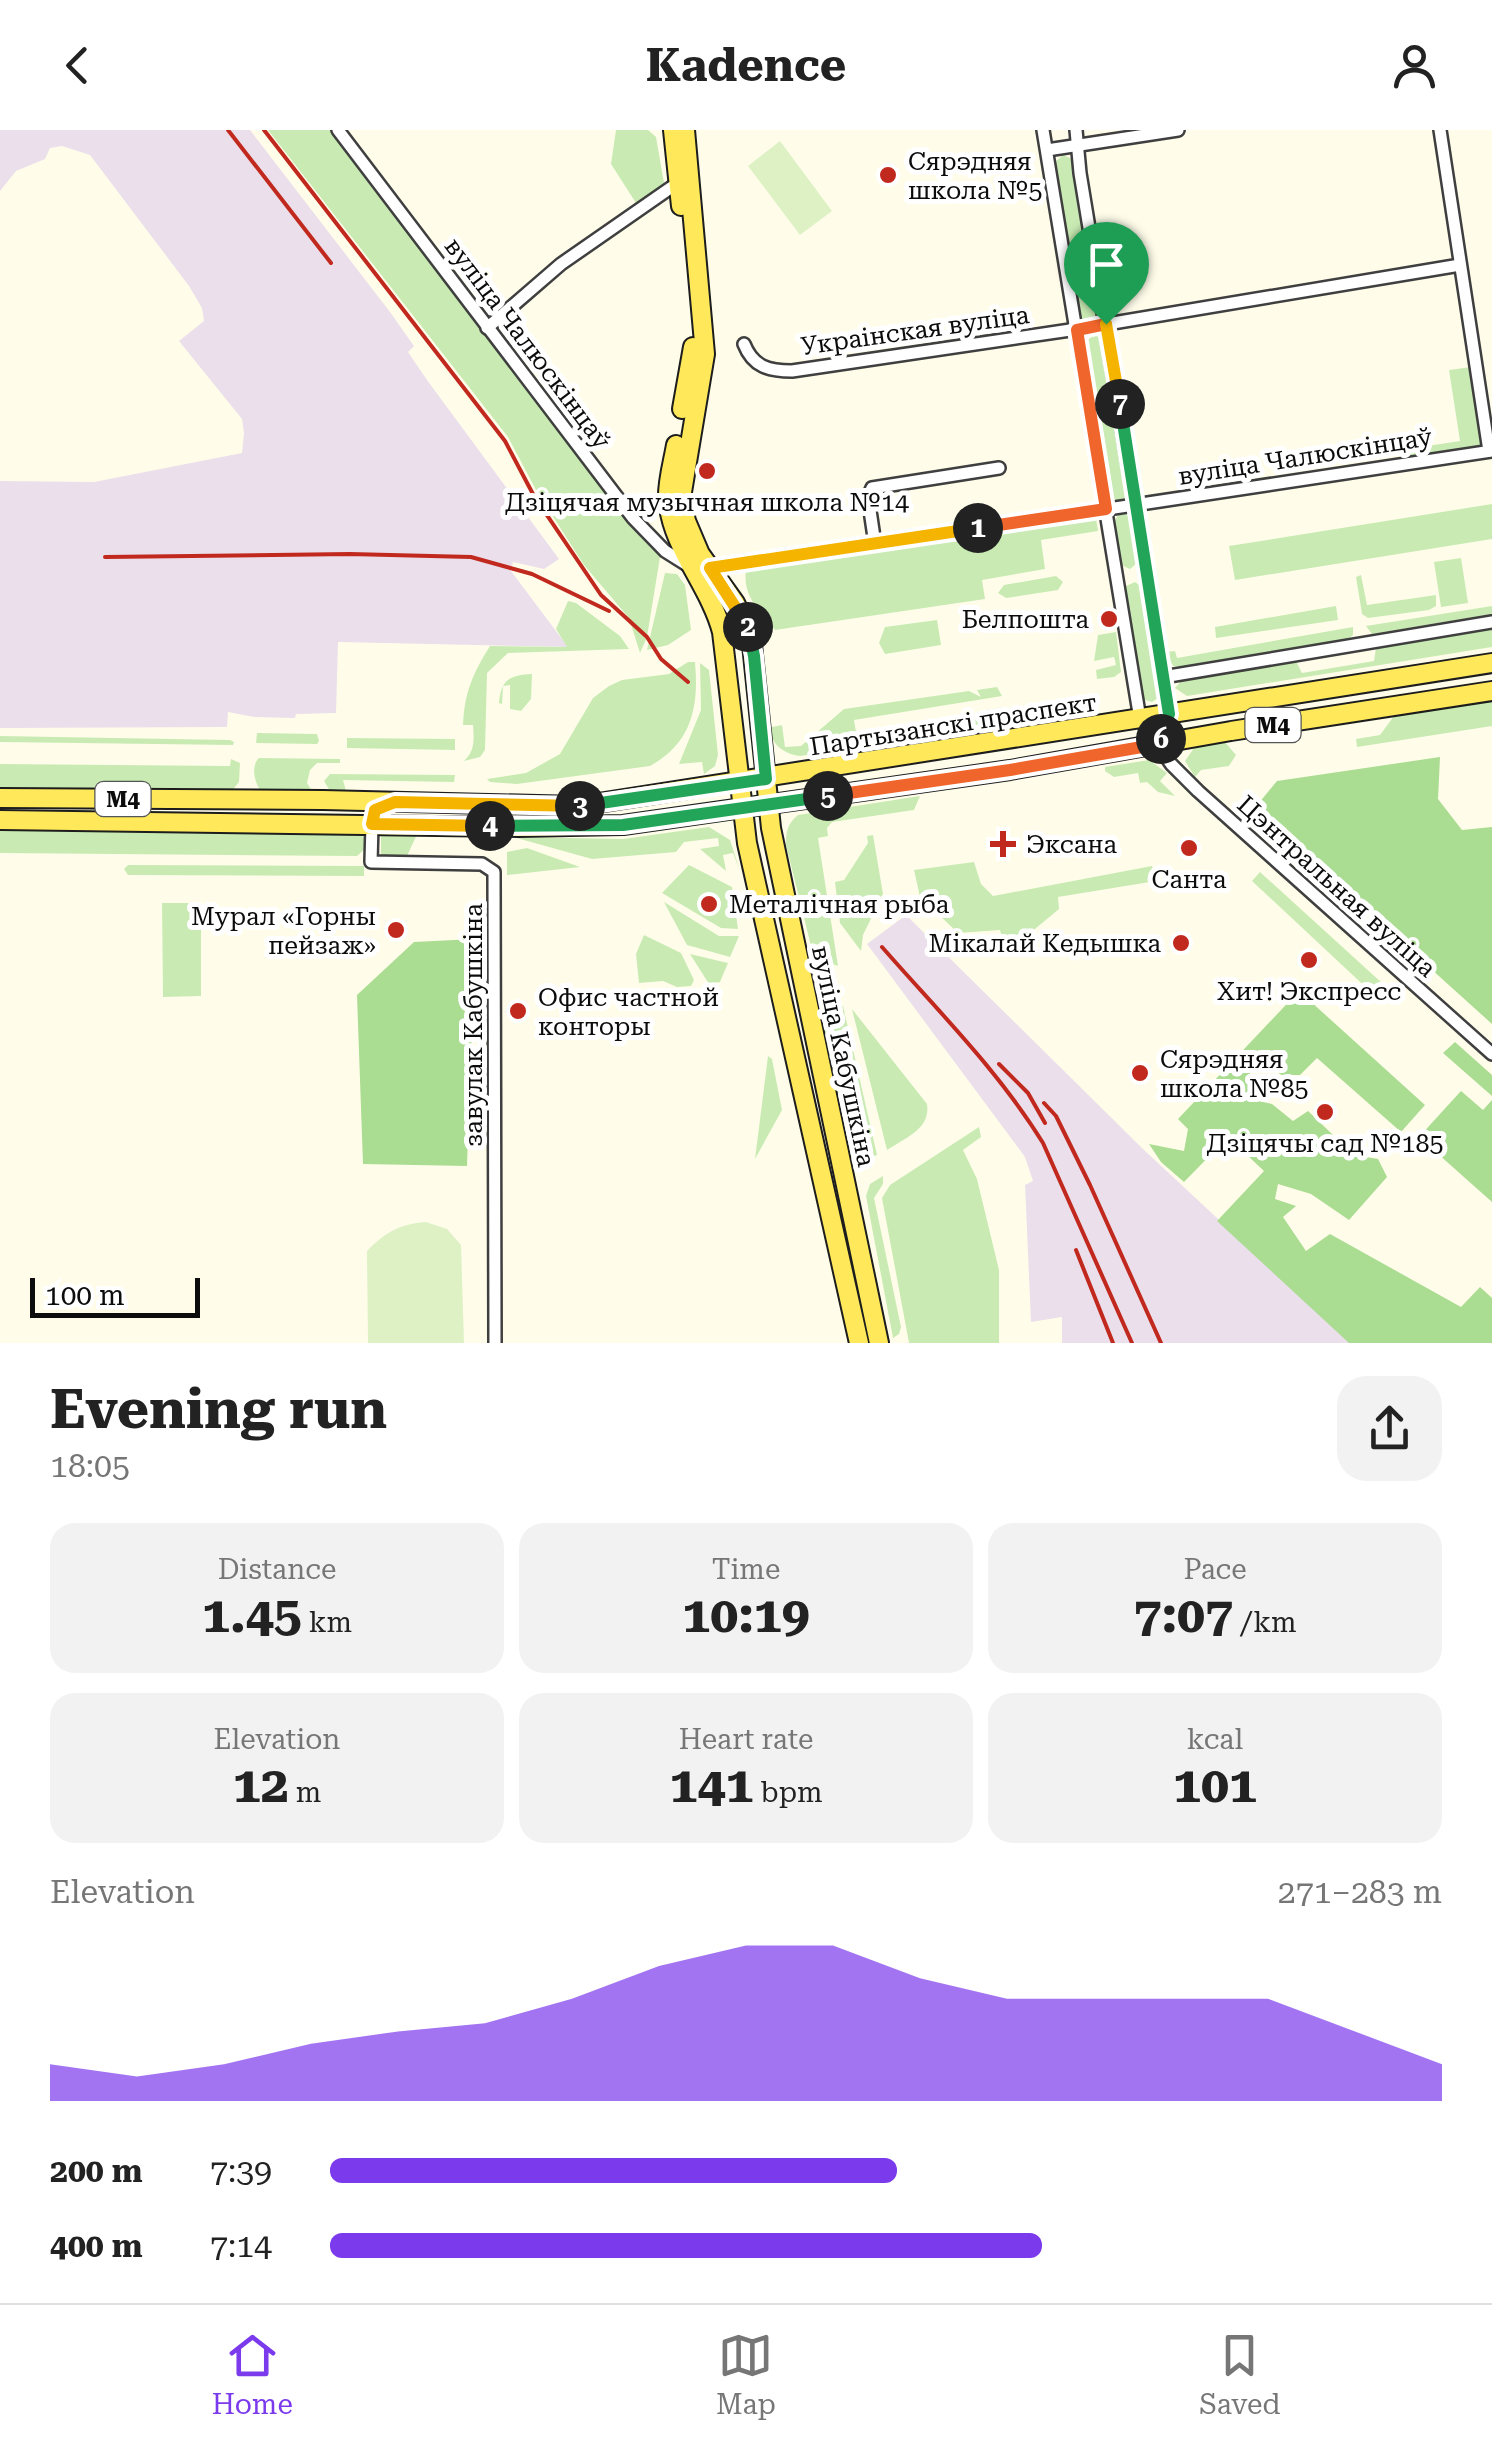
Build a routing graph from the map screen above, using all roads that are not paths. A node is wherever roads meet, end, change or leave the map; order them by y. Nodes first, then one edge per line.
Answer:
1 (338, 130) edge
2 (673, 130) edge
3 (685, 130) edge
4 (1043, 130) edge
5 (1076, 130) edge
6 (1178, 130) edge
7 (1440, 130) edge
8 (1078, 146) junction
9 (1047, 150) junction
10 (678, 182) junction
11 (1460, 266) junction
12 (1106, 324) junction
13 (487, 328) junction
14 (1077, 330) junction
15 (744, 344) dead end
16 (1490, 451) edge
17 (1000, 468) dead end
18 (1136, 504) junction
19 (1106, 509) junction
20 (875, 544) junction
21 (703, 569) junction
22 (1492, 622) edge
23 (1492, 663) edge
24 (1163, 676) junction
25 (1492, 691) edge
26 (1169, 714) junction
27 (1140, 719) junction
28 (1159, 744) junction
29 (766, 779) junction
30 (738, 782) junction
31 (0, 798) edge
32 (395, 802) junction
33 (768, 805) junction
34 (741, 809) junction
35 (0, 820) edge
36 (372, 824) junction
37 (1492, 1054) edge
38 (495, 1343) edge
39 (859, 1343) edge
40 (879, 1343) edge

1 - 13 street, вуліца Чалюскінцаў
2 - 10 main road
3 - 21 main road
4 - 9 street, Цэнтральная вуліца
5 - 8 street
6 - 8 street
7 - 11 street
8 - 9 street
8 - 12 street
9 - 14 street, Цэнтральная вуліца
10 - 13 street
10 - 21 main road
11 - 12 street, Украінская вуліца
11 - 16 street
12 - 14 street, Украінская вуліца
12 - 18 street
13 - 21 street, вуліца Чалюскінцаў
14 - 15 street, Украінская вуліца
14 - 19 street, Цэнтральная вуліца
16 - 18 street, вуліца Чалюскінцаў
17 - 20 street
18 - 19 street, вуліца Чалюскінцаў
18 - 24 street
19 - 20 street, вуліца Чалюскінцаў
19 - 27 street, Цэнтральная вуліца
20 - 21 street, вуліца Чалюскінцаў
21 - 29 main road, вуліца Кабушкіна
21 - 30 main road, вуліца Кабушкіна
22 - 24 street
23 - 26 main road, Партызанскі праспект / М4
24 - 26 street
25 - 28 main road, Партызанскі праспект / М4
26 - 27 main road, Партызанскі праспект / М4
26 - 28 street
27 - 28 street, Цэнтральная вуліца
27 - 29 main road, Партызанскі праспект / М4
28 - 33 main road, Партызанскі праспект / М4
28 - 37 street, Цэнтральная вуліца
29 - 30 main road, Партызанскі праспект / М4
29 - 33 main road, вуліца Кабушкіна
30 - 32 main road, Партызанскі праспект / М4
30 - 34 main road, вуліца Кабушкіна
31 - 32 main road, Партызанскі праспект / М4
32 - 36 main road
33 - 34 main road, Партызанскі праспект / М4
33 - 40 main road, вуліца Кабушкіна
34 - 36 main road, Партызанскі праспект / М4
34 - 39 main road, вуліца Кабушкіна
35 - 36 main road, Партызанскі праспект / М4
36 - 38 street, завулак Кабушкіна

